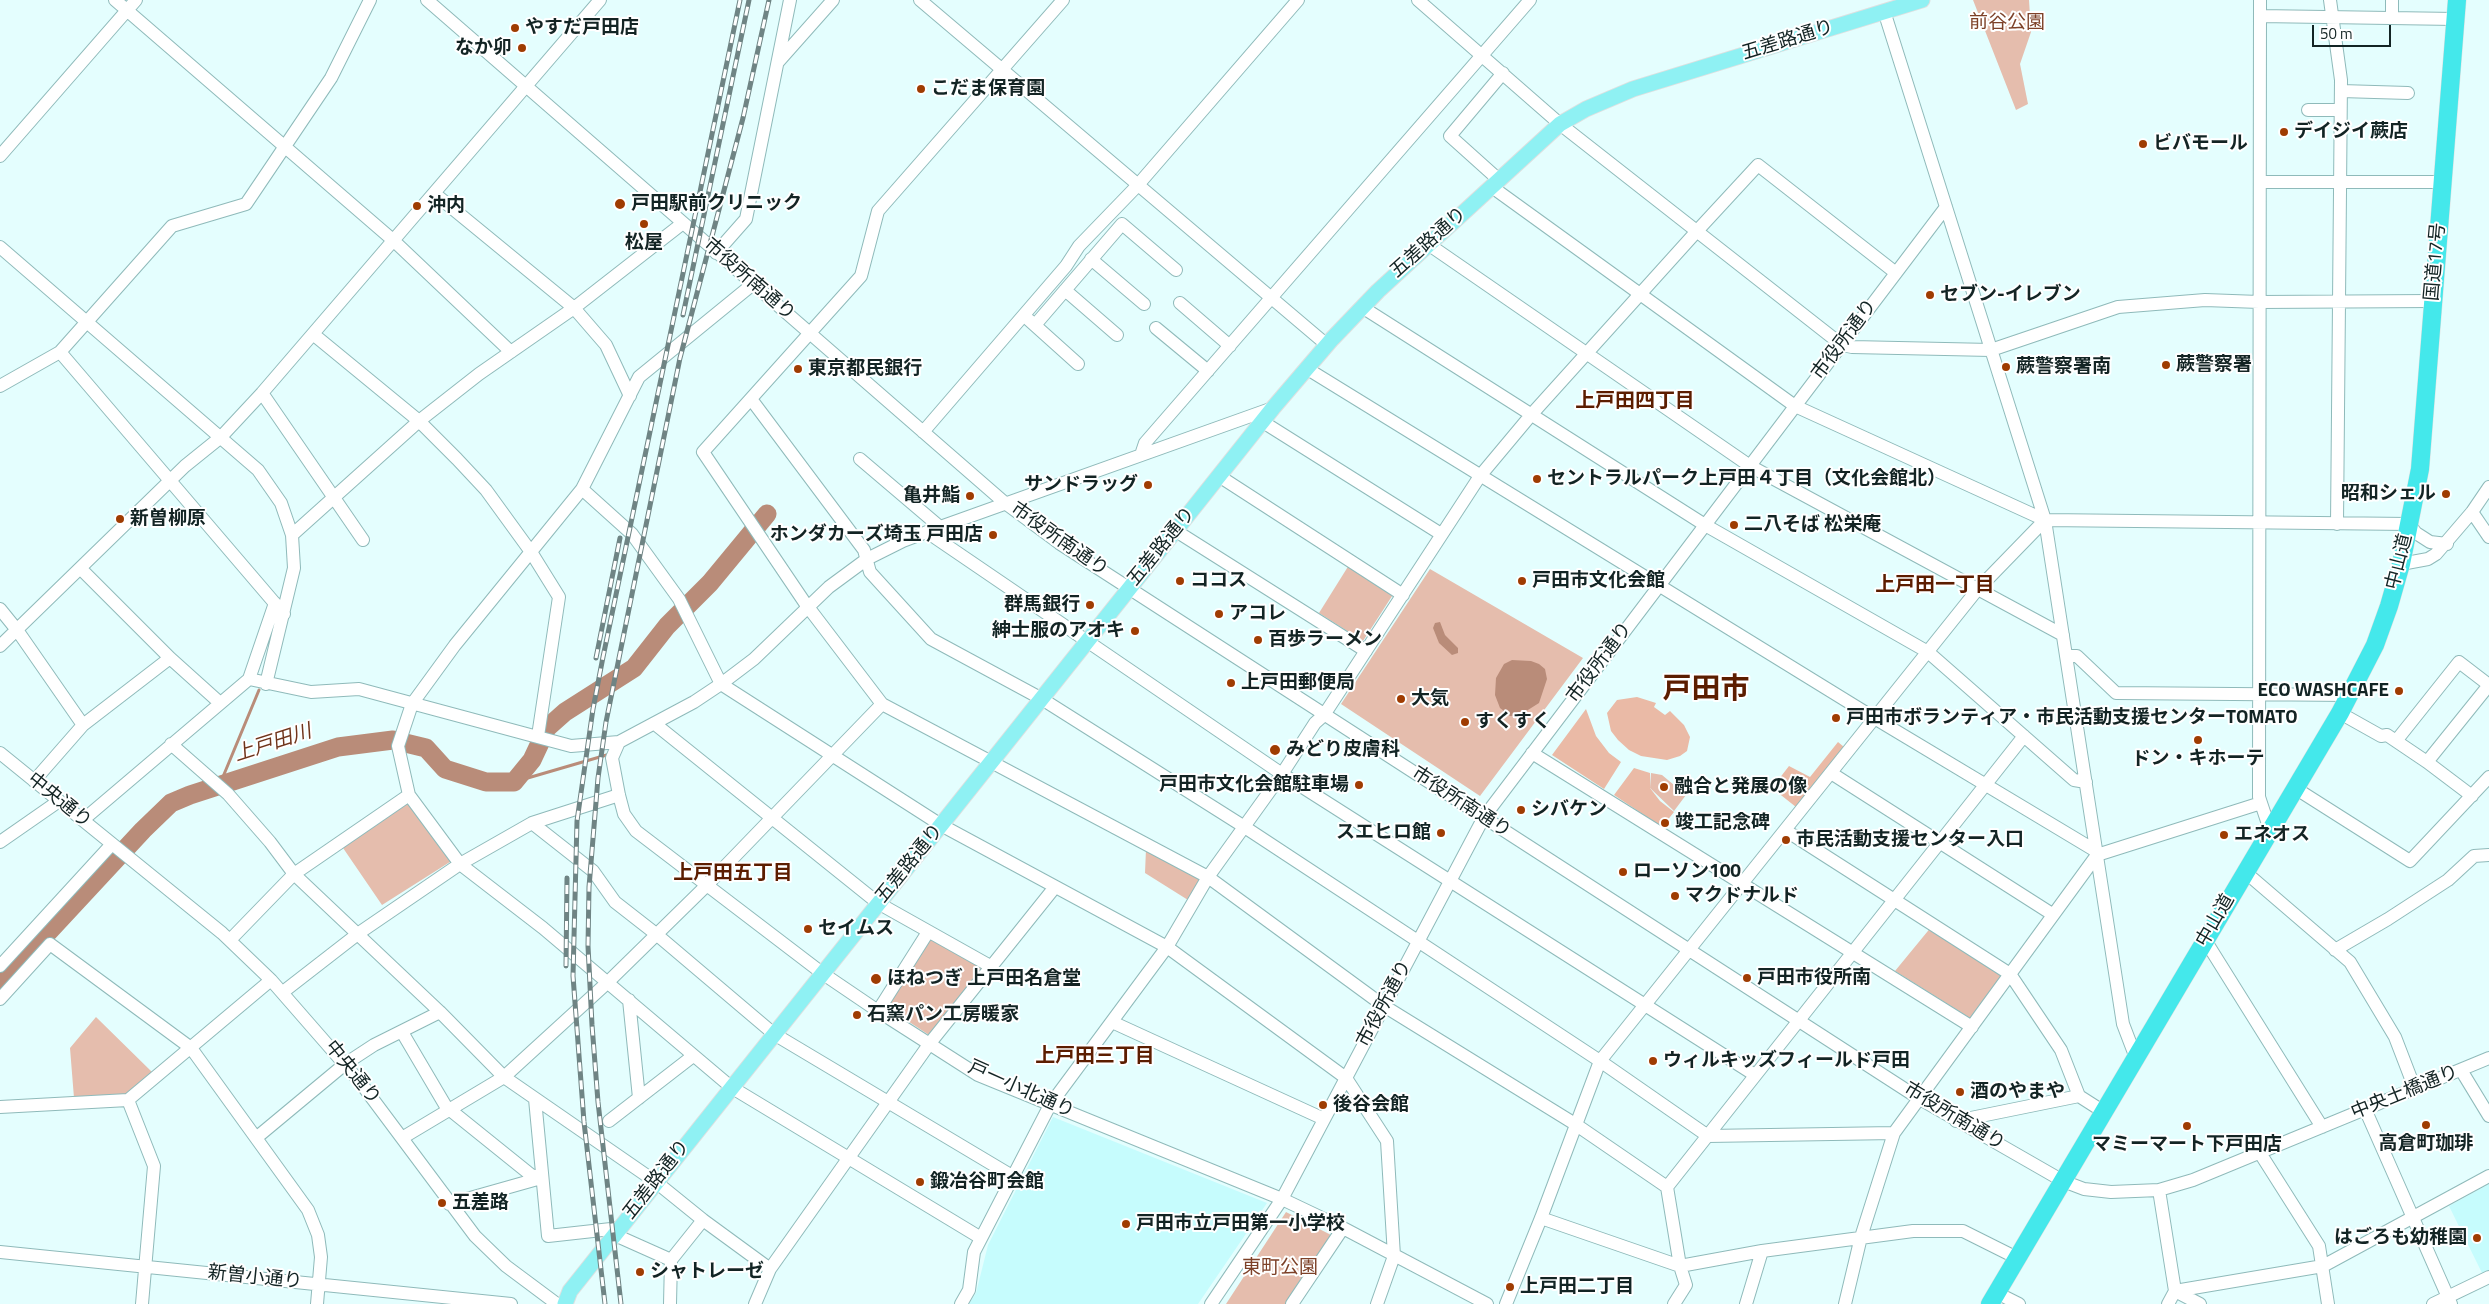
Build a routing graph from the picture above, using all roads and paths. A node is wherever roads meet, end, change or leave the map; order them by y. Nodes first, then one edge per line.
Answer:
1 (116, 0) edge
2 (136, 0) edge
3 (370, 0) edge
4 (427, 0) edge
5 (600, 0) edge
6 (790, 0) edge
7 (833, 0) edge
8 (920, 0) edge
9 (1063, 0) edge
10 (1298, 0) edge
11 (1418, 0) edge
12 (1530, 0) edge
13 (1918, 0) edge
14 (2260, 0) edge
15 (2330, 0) edge
16 (2392, 0) edge
17 (2457, 0) edge
18 (127, 10) junction
19 (1884, 11) junction
20 (2260, 16) junction
21 (2333, 17) junction
22 (2392, 17) junction
23 (2455, 19) junction
24 (1482, 55) junction
25 (778, 62) junction
26 (1002, 71) junction
27 (1503, 73) junction
28 (527, 85) junction
29 (2340, 92) junction
30 (2408, 93) dead end
31 (2308, 110) dead end
32 (2340, 110) junction
33 (1560, 124) junction
34 (285, 148) junction
35 (0, 156) edge
36 (2260, 182) junction
37 (2444, 182) junction
38 (1495, 183) junction
39 (2340, 183) junction
40 (1137, 186) junction
41 (435, 194) junction
42 (1946, 208) junction
43 (683, 223) junction
44 (1697, 231) junction
45 (394, 241) junction
46 (1428, 244) junction
47 (0, 247) edge
48 (716, 253) junction
49 (1091, 260) junction
50 (1176, 270) dead end
51 (1896, 273) junction
52 (753, 284) junction
53 (1065, 290) junction
54 (1640, 294) junction
55 (1272, 298) junction
56 (2432, 301) junction
57 (2259, 302) junction
58 (2339, 302) junction
59 (1180, 303) dead end
60 (1144, 304) dead end
61 (1362, 307) junction
62 (574, 308) junction
63 (1024, 316) junction
64 (88, 323) junction
65 (1034, 325) junction
66 (1156, 328) dead end
67 (313, 334) junction
68 (811, 334) junction
69 (1117, 335) dead end
70 (1327, 345) junction
71 (1842, 345) junction
72 (1230, 346) junction
73 (1991, 350) junction
74 (60, 352) junction
75 (511, 352) junction
76 (1586, 354) junction
77 (1078, 364) dead end
78 (1306, 368) junction
79 (1208, 371) junction
80 (0, 386) edge
81 (262, 393) junction
82 (630, 396) junction
83 (751, 399) junction
84 (1795, 406) junction
85 (1273, 408) junction
86 (1531, 415) junction
87 (419, 421) junction
88 (1263, 422) junction
89 (923, 432) junction
90 (221, 437) junction
91 (1141, 455) junction
92 (860, 459) dead end
93 (1750, 466) junction
94 (1219, 476) junction
95 (1480, 476) junction
96 (172, 480) junction
97 (2489, 487) edge
98 (582, 489) junction
99 (334, 498) junction
100 (1005, 503) junction
101 (2472, 512) junction
102 (2045, 520) junction
103 (2258, 522) junction
104 (2336, 524) junction
105 (2409, 524) junction
106 (1705, 525) junction
107 (940, 527) junction
108 (1176, 531) junction
109 (927, 532) junction
110 (1441, 534) junction
111 (292, 535) junction
112 (2489, 538) edge
113 (363, 540) dead end
114 (2447, 544) junction
115 (530, 552) junction
116 (867, 559) junction
117 (2401, 564) junction
118 (81, 569) junction
119 (1659, 585) junction
120 (1129, 588) junction
121 (1977, 590) junction
122 (1402, 595) junction
123 (274, 603) junction
124 (807, 606) junction
125 (0, 609) edge
126 (284, 614) junction
127 (17, 630) junction
128 (2063, 635) junction
129 (1088, 641) junction
130 (0, 646) edge
131 (1366, 651) junction
132 (1928, 652) junction
133 (2066, 656) junction
134 (170, 658) junction
135 (249, 679) junction
136 (266, 684) junction
137 (721, 684) junction
138 (2259, 694) junction
139 (2350, 695) junction
140 (1042, 698) junction
141 (220, 703) junction
142 (412, 704) junction
143 (882, 704) junction
144 (2340, 713) junction
145 (1324, 715) junction
146 (1876, 718) junction
147 (655, 724) junction
148 (83, 725) junction
149 (2024, 736) junction
150 (542, 737) junction
151 (2396, 742) junction
152 (171, 744) junction
153 (616, 749) junction
154 (0, 753) edge
155 (1532, 753) junction
156 (832, 755) junction
157 (992, 761) junction
158 (2426, 762) junction
159 (1831, 773) junction
160 (1282, 774) junction
161 (2489, 777) edge
162 (34, 781) junction
163 (2086, 782) junction
164 (1986, 785) junction
165 (2295, 788) junction
166 (409, 795) junction
167 (619, 795) junction
168 (2472, 796) junction
169 (59, 801) junction
170 (2261, 803) junction
171 (1484, 817) junction
172 (772, 818) junction
173 (83, 820) junction
174 (532, 823) junction
175 (941, 825) junction
176 (1243, 826) junction
177 (1785, 830) junction
178 (2270, 830) junction
179 (0, 842) edge
180 (1939, 843) junction
181 (114, 846) junction
182 (2096, 853) junction
183 (2489, 855) edge
184 (460, 864) junction
185 (2244, 871) junction
186 (294, 874) junction
187 (1208, 876) junction
188 (1450, 881) junction
189 (1742, 883) junction
190 (707, 886) junction
191 (1055, 887) junction
192 (1894, 900) junction
193 (878, 903) junction
194 (2052, 914) junction
195 (928, 932) junction
196 (359, 933) junction
197 (656, 934) junction
198 (230, 940) junction
199 (2205, 940) junction
200 (1418, 942) junction
201 (1168, 947) junction
202 (1689, 950) junction
203 (2336, 950) junction
204 (1852, 953) junction
205 (0, 966) edge
206 (992, 966) junction
207 (822, 973) junction
208 (2010, 974) junction
209 (271, 980) junction
210 (608, 982) junction
211 (283, 992) junction
212 (0, 999) edge
213 (629, 1000) junction
214 (1645, 1005) junction
215 (1384, 1006) junction
216 (878, 1011) junction
217 (440, 1012) junction
218 (1800, 1021) junction
219 (1112, 1022) junction
220 (1972, 1027) junction
221 (402, 1032) junction
222 (774, 1034) junction
223 (930, 1043) junction
224 (191, 1048) junction
225 (693, 1056) junction
226 (2136, 1058) junction
227 (2489, 1058) edge
228 (1600, 1060) junction
229 (345, 1064) junction
230 (2461, 1070) junction
231 (1756, 1075) junction
232 (504, 1076) junction
233 (1346, 1078) junction
234 (732, 1087) junction
235 (2415, 1088) junction
236 (2079, 1096) junction
237 (638, 1098) junction
238 (1920, 1098) junction
239 (536, 1099) junction
240 (128, 1100) junction
241 (889, 1102) junction
242 (1050, 1104) junction
243 (0, 1107) edge
244 (2365, 1109) junction
245 (449, 1110) junction
246 (2104, 1112) junction
247 (2489, 1116) edge
248 (1324, 1119) junction
249 (610, 1121) dead end
250 (1956, 1121) junction
251 (1575, 1124) junction
252 (2322, 1127) junction
253 (1894, 1133) junction
254 (1708, 1136) junction
255 (256, 1138) junction
256 (402, 1138) junction
257 (2260, 1153) junction
258 (848, 1159) junction
259 (1012, 1176) junction
260 (2489, 1176) edge
261 (541, 1178) junction
262 (2063, 1181) junction
263 (656, 1182) junction
264 (1667, 1187) junction
265 (2159, 1190) junction
266 (1282, 1199) junction
267 (449, 1204) junction
268 (1541, 1218) junction
269 (2413, 1218) junction
270 (703, 1220) junction
271 (1343, 1228) junction
272 (617, 1231) junction
273 (1861, 1237) junction
274 (981, 1238) junction
275 (1762, 1251) junction
276 (0, 1252) edge
277 (1394, 1256) junction
278 (2017, 1258) junction
279 (671, 1260) junction
280 (1680, 1266) junction
281 (2323, 1266) junction
282 (146, 1267) junction
283 (770, 1269) junction
284 (2489, 1277) edge
285 (318, 1284) junction
286 (2175, 1291) junction
287 (1993, 1298) edge
288 (2449, 1301) edge
289 (142, 1304) edge
290 (317, 1304) edge
291 (511, 1304) edge
292 (557, 1304) edge
293 (565, 1304) edge
294 (670, 1304) edge
295 (755, 1304) edge
296 (961, 1304) edge
297 (1211, 1304) edge
298 (1292, 1304) edge
299 (1377, 1304) edge
300 (1486, 1304) edge
301 (1506, 1304) edge
302 (1674, 1304) edge
303 (1746, 1304) edge
304 (1845, 1304) edge
305 (2019, 1304) edge
306 (2168, 1304) edge
307 (2200, 1304) edge
308 (2328, 1304) edge
309 (2433, 1304) edge

1 - 18 street
2 - 18 street
3 - 34 street
4 - 28 street, 市役所南通り
5 - 28 street
6 - 25 street
7 - 25 street
8 - 26 street
9 - 26 street
10 - 40 street
11 - 24 street
12 - 24 street
13 - 19 main road, 五差路通り
14 - 20 street
15 - 21 street
16 - 22 street
17 - 23 highway, 国道17号
18 - 34 street
18 - 35 street
19 - 33 main road, 五差路通り
19 - 42 street
20 - 21 street
20 - 36 street
21 - 22 street
21 - 29 street
22 - 23 street
23 - 37 highway, 国道17号
24 - 27 street
24 - 55 street
25 - 48 street
26 - 40 street
26 - 68 street
27 - 33 street
27 - 38 street
28 - 41 street
28 - 43 street, 市役所南通り
29 - 30 street
29 - 32 street
31 - 32 street
32 - 39 street
33 - 38 main road, 五差路通り
33 - 44 street
34 - 45 street
34 - 64 street
36 - 39 street
36 - 57 street
37 - 39 street
37 - 56 highway, 国道17号
38 - 46 main road, 五差路通り
38 - 54 street
39 - 58 street
40 - 55 street
40 - 63 street
41 - 45 street
41 - 62 street
42 - 51 street, 市役所通り
42 - 73 street
43 - 48 street, 市役所南通り
43 - 62 street
44 - 51 street
44 - 54 street
44 - 71 street
45 - 67 street
45 - 75 street
46 - 61 main road, 五差路通り
46 - 76 street
47 - 64 street
48 - 52 street, 市役所南通り
49 - 50 street
49 - 53 street
49 - 60 street
51 - 71 street, 市役所通り
52 - 68 street, 市役所南通り
52 - 82 street
53 - 65 street
53 - 69 street
54 - 76 street
54 - 84 street
55 - 70 street
55 - 72 street
56 - 58 street
56 - 105 highway, 国道17号
57 - 58 street
57 - 73 street
57 - 103 street
58 - 104 street
59 - 72 street
61 - 70 main road, 五差路通り
61 - 86 street
62 - 75 street
62 - 82 street
63 - 65 street
63 - 89 street
64 - 74 street
64 - 90 street
65 - 77 street
66 - 79 street
67 - 81 street
67 - 87 street
68 - 83 street
68 - 89 street, 市役所南通り
70 - 78 main road, 五差路通り
71 - 73 street
71 - 84 street, 市役所通り
72 - 79 street
73 - 102 street
74 - 80 street
74 - 96 street
75 - 87 street
76 - 86 street
76 - 93 street
78 - 85 main road, 五差路通り
78 - 95 street
79 - 91 street
81 - 90 street
81 - 99 street
82 - 98 street
83 - 116 street
83 - 124 street
84 - 93 street, 市役所通り
84 - 102 street
85 - 88 main road, 五差路通り
85 - 91 street
86 - 95 street
86 - 106 street
87 - 99 street
87 - 115 street
88 - 94 main road, 五差路通り
88 - 110 street
89 - 100 street, 市役所南通り
90 - 96 street
90 - 111 street
91 - 100 street
92 - 107 street
93 - 106 street, 市役所通り
93 - 121 street
94 - 108 main road, 五差路通り
94 - 122 street
95 - 110 street
95 - 119 street
96 - 118 street
96 - 123 street
97 - 101 street
98 - 115 street
98 - 137 street
99 - 111 street
99 - 113 street
100 - 107 street
100 - 120 street, 市役所南通り
101 - 112 street
101 - 114 street
102 - 103 street
102 - 121 street
102 - 128 street
103 - 104 street
103 - 138 street
104 - 105 street
105 - 114 street
105 - 117 highway, 中山道
106 - 119 street, 市役所通り
106 - 132 street
107 - 109 street
108 - 120 main road, 五差路通り
108 - 131 street
109 - 116 street
109 - 129 street
110 - 122 street
111 - 126 street
114 - 117 street
115 - 142 street
115 - 150 street
116 - 124 street
116 - 140 street
117 - 139 highway, 中山道
118 - 127 street
118 - 134 street
119 - 146 street
119 - 155 street, 市役所通り
120 - 129 main road, 五差路通り
120 - 145 street, 市役所南通り
121 - 128 street
121 - 132 street
122 - 131 street
123 - 126 street
123 - 135 street
124 - 137 street
124 - 143 street
125 - 127 street
126 - 136 street
127 - 130 street
127 - 148 street
128 - 133 street
129 - 140 main road, 五差路通り
129 - 160 street
131 - 145 street
132 - 146 street
132 - 149 street
133 - 138 street
133 - 163 street
134 - 141 street
134 - 148 street
135 - 136 street
135 - 141 street
136 - 142 street
137 - 147 street
137 - 156 street
138 - 139 street
138 - 170 street
139 - 144 highway, 中山道
140 - 157 main road, 五差路通り
140 - 176 street
141 - 152 street
142 - 150 street
142 - 166 street
143 - 156 street
143 - 157 street
144 - 151 street
144 - 165 highway, 中山道
145 - 160 street
145 - 171 street, 市役所南通り
146 - 159 street
146 - 164 street
147 - 153 street
147 - 172 street
148 - 162 street
149 - 163 street
149 - 164 street
150 - 153 street
151 - 158 street
151 - 158 street
152 - 173 street
152 - 186 street
153 - 167 street, 戸一小北通り
154 - 162 street, 中央通り
155 - 171 street, 市役所通り
155 - 189 street
156 - 172 street
156 - 175 street
157 - 175 main road, 五差路通り
157 - 187 street
158 - 168 street
159 - 177 street
159 - 180 street
160 - 176 street
160 - 188 street
161 - 168 street
162 - 169 street, 中央通り
163 - 182 street
164 - 180 street
164 - 182 street
165 - 168 street
165 - 178 highway, 中山道
166 - 184 street
166 - 186 street
167 - 174 street
167 - 190 street, 戸一小北通り
169 - 173 street, 中央通り
169 - 179 street
170 - 178 street
170 - 182 street
171 - 188 street, 市役所通り
171 - 202 street, 市役所南通り
172 - 190 street
172 - 193 street
173 - 181 street, 中央通り
174 - 184 street
174 - 197 street
175 - 191 street
175 - 193 main road, 五差路通り
176 - 187 street
176 - 200 street
177 - 189 street
177 - 192 street
178 - 185 highway, 中山道
180 - 192 street
180 - 194 street
181 - 198 street, 中央通り
181 - 205 street
182 - 194 street
182 - 226 street
183 - 203 street
184 - 196 street
184 - 210 street
185 - 199 highway, 中山道
185 - 203 street
186 - 196 street
186 - 198 street
187 - 201 street
187 - 215 street
188 - 200 street, 市役所通り
188 - 214 street
189 - 202 street
189 - 204 street
190 - 197 street
190 - 207 street, 戸一小北通り
191 - 201 street
191 - 206 street
192 - 204 street
192 - 208 street
193 - 195 street
193 - 207 main road, 五差路通り
194 - 208 street
195 - 206 street
195 - 216 street
196 - 211 street
196 - 217 street
197 - 210 street
197 - 222 street
198 - 209 street, 中央通り
199 - 226 highway, 中山道
199 - 252 street
200 - 215 street, 市役所通り
200 - 228 street
201 - 219 street
201 - 233 street
202 - 214 street
202 - 218 street, 市役所南通り
203 - 235 street
204 - 218 street
204 - 220 street
206 - 223 street
207 - 216 street, 戸一小北通り
207 - 222 main road, 五差路通り
208 - 220 street
208 - 236 street
209 - 211 street, 中央通り
209 - 224 street
210 - 213 street
210 - 232 street
211 - 229 street, 中央通り
212 - 224 street
213 - 225 street
213 - 237 street
214 - 228 street
214 - 231 street
215 - 233 street, 市役所通り
215 - 251 street
216 - 223 street, 戸一小北通り
217 - 221 street
217 - 232 street
218 - 231 street
218 - 238 street, 市役所南通り
219 - 242 street
219 - 248 street
220 - 238 street
221 - 229 street
221 - 245 street
222 - 234 main road, 五差路通り
222 - 241 street
223 - 241 street
223 - 242 street, 戸一小北通り
224 - 240 street
224 - 255 street
225 - 234 street
225 - 237 street
226 - 246 highway, 中山道
227 - 230 street, 中央土橋通り
228 - 251 street
228 - 254 street
229 - 255 street
229 - 256 street, 中央通り
230 - 235 street, 中央土橋通り
230 - 247 street
231 - 254 street
232 - 239 street
232 - 245 street
233 - 248 street, 市役所通り
233 - 277 street
234 - 258 street
234 - 263 main road, 五差路通り
235 - 244 street, 中央土橋通り
236 - 246 street
236 - 250 street
237 - 249 street
238 - 250 street, 市役所南通り
238 - 253 street
239 - 261 street
239 - 263 street
240 - 243 street
240 - 282 street
241 - 258 street
241 - 259 street
242 - 259 street
242 - 266 street, 戸一小北通り
244 - 252 street, 中央土橋通り
244 - 269 street
245 - 256 street
245 - 261 street
246 - 262 highway, 中山道
248 - 266 street, 市役所通り
250 - 262 street, 市役所南通り
251 - 264 street
251 - 268 street
252 - 257 street, 中央土橋通り
253 - 254 street
253 - 273 street
254 - 264 street
255 - 285 street
256 - 267 street, 中央通り
257 - 265 street, 中央土橋通り
257 - 281 street
258 - 274 street
258 - 283 street
259 - 274 street
260 - 269 street
261 - 267 street
261 - 272 street
262 - 265 street, 市役所南通り
262 - 278 highway, 中山道
263 - 270 street
263 - 272 main road, 五差路通り
264 - 280 street
265 - 286 street
266 - 271 street, 戸一小北通り
266 - 297 street, 市役所通り
267 - 292 street, 中央通り
268 - 280 street
268 - 301 street
269 - 281 street
269 - 288 street
270 - 279 street
270 - 283 street
271 - 277 street, 戸一小北通り
271 - 298 street
272 - 279 street
272 - 293 main road, 五差路通り
273 - 275 street
273 - 278 street
273 - 304 street
274 - 296 street
275 - 280 street
275 - 303 street
276 - 282 street, 新曽小通り
277 - 299 street
277 - 300 street, 戸一小北通り
278 - 287 highway, 中山道
279 - 294 street
280 - 302 street
281 - 286 street
281 - 308 street
282 - 285 street, 新曽小通り
282 - 289 street
283 - 295 street
284 - 288 street
285 - 290 street
285 - 291 street, 新曽小通り
286 - 306 street
286 - 307 street
287 - 305 street
288 - 309 street

